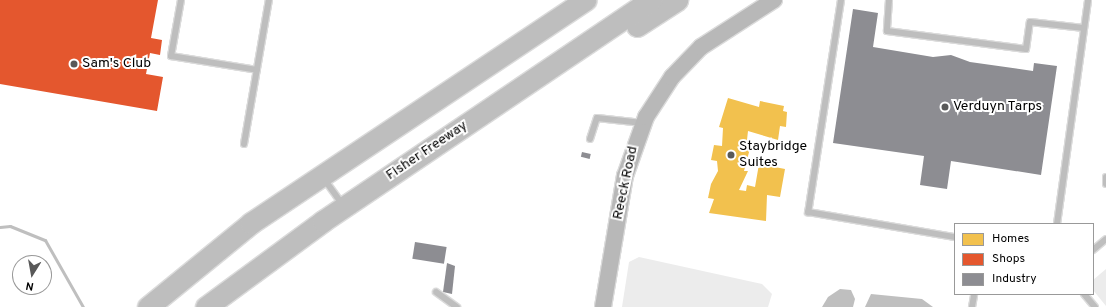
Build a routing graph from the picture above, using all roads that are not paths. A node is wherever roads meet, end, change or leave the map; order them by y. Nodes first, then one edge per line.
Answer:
1 (181, 0) edge
2 (269, 0) edge
3 (570, 0) edge
4 (586, 0) edge
5 (651, 0) edge
6 (677, 0) edge
7 (774, 0) edge
8 (841, 0) edge
9 (889, 0) edge
10 (1088, 0) edge
11 (1084, 28) junction
12 (528, 39) junction
13 (257, 70) junction
14 (545, 71) junction
15 (643, 123) junction
16 (590, 139) dead end
17 (244, 144) dead end
18 (321, 176) junction
19 (1106, 177) edge
20 (1106, 184) edge
21 (344, 207) junction
22 (1057, 223) edge
23 (954, 237) edge
24 (1106, 239) edge
25 (1094, 249) edge
26 (436, 292) dead end
27 (1085, 295) edge
28 (974, 296) dead end
29 (148, 307) edge
30 (206, 307) edge
31 (457, 307) edge
32 (603, 307) edge
33 (972, 307) edge
34 (1095, 307) edge

1 - 13 lane
2 - 13 lane
3 - 12 highway
4 - 12 highway
5 - 14 highway, Fisher Freeway
6 - 14 highway
7 - 15 street, Reeck Road
8 - 23 lane
9 - 11 lane
10 - 11 lane
11 - 22 lane
12 - 18 highway
13 - 17 lane
14 - 21 highway, Fisher Freeway
15 - 16 lane
15 - 32 street, Reeck Road
18 - 21 lane
18 - 29 highway
19 - 20 lane
21 - 30 highway, Fisher Freeway
24 - 25 lane
26 - 31 lane
27 - 34 lane
28 - 33 lane

